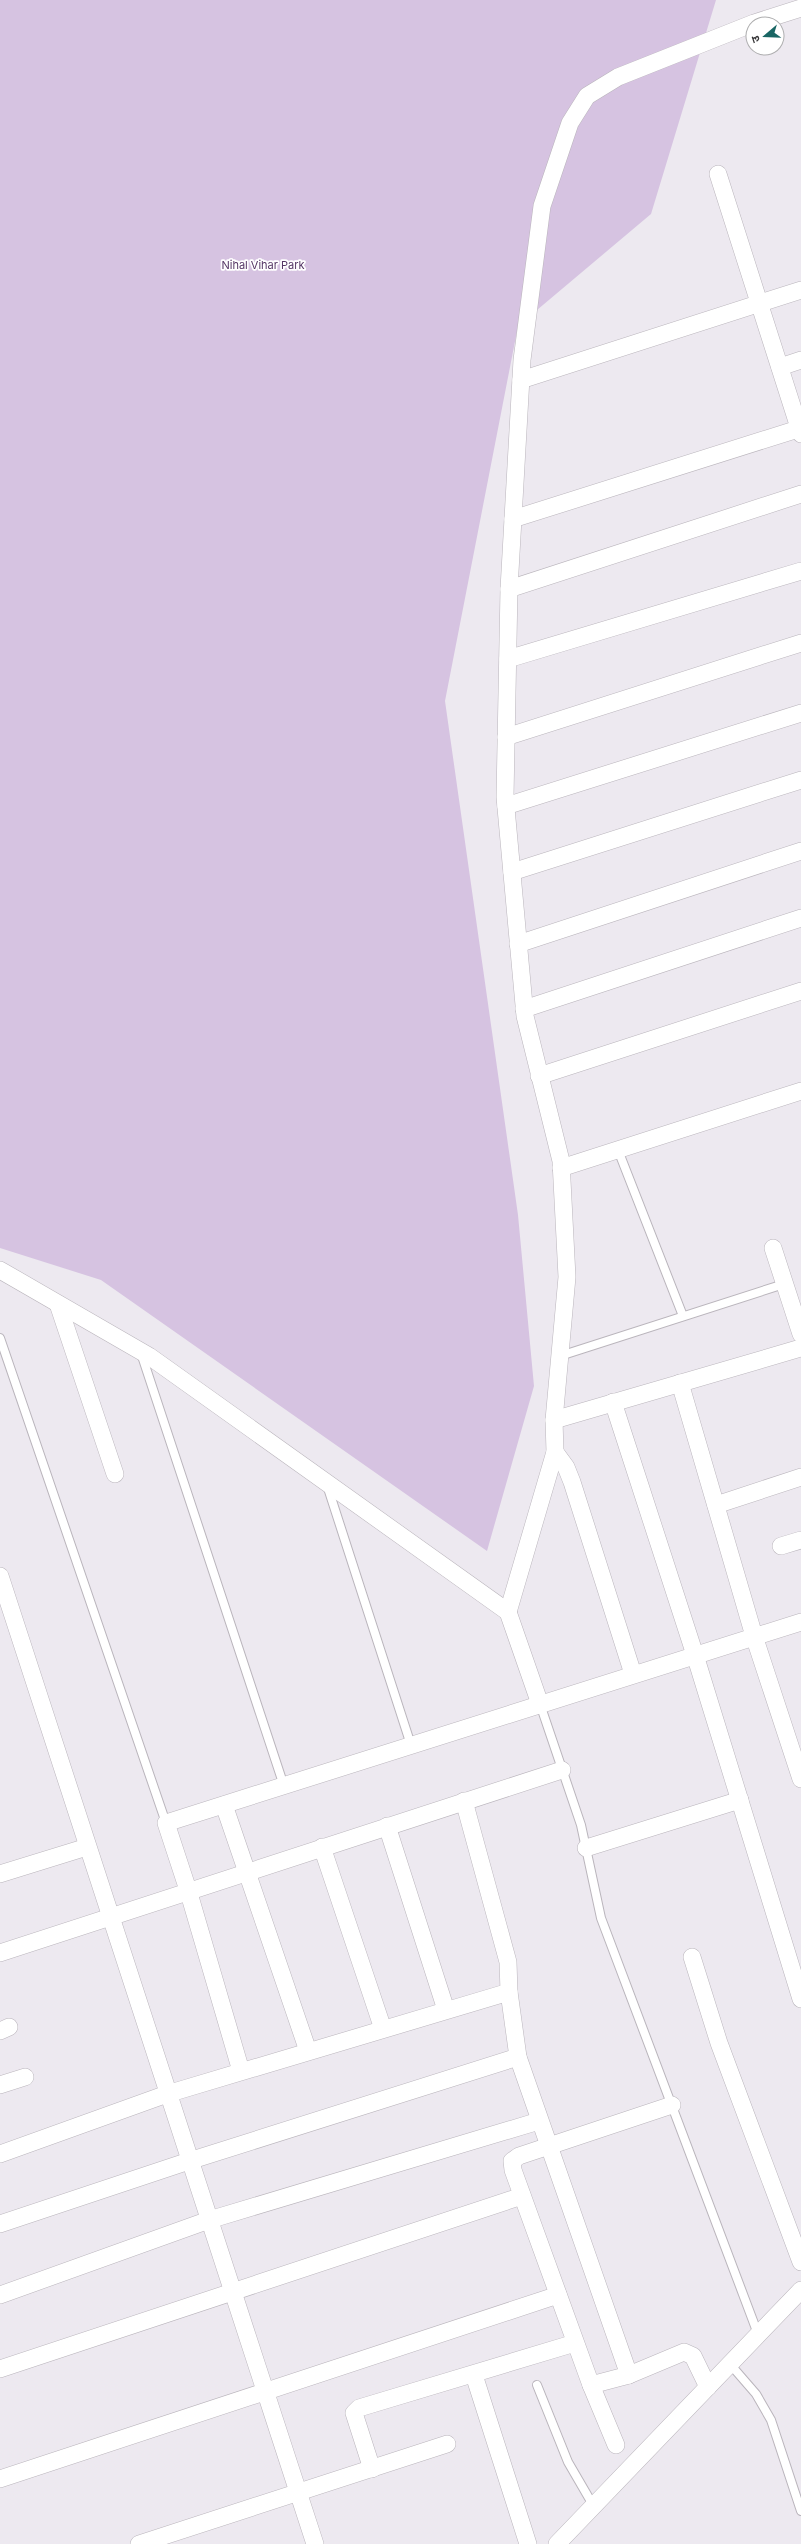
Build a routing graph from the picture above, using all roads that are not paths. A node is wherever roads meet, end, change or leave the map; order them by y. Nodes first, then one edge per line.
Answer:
1 (801, 8) edge
2 (718, 174) dead end
3 (801, 290) edge
4 (759, 304) junction
5 (801, 360) edge
6 (780, 367) junction
7 (521, 380) junction
8 (800, 430) edge
9 (801, 494) edge
10 (513, 519) junction
11 (801, 571) edge
12 (509, 588) junction
13 (801, 642) edge
14 (508, 660) junction
15 (801, 713) edge
16 (506, 737) junction
17 (801, 780) edge
18 (506, 806) junction
19 (801, 851) edge
20 (512, 872) junction
21 (801, 918) edge
22 (518, 944) junction
23 (801, 991) edge
24 (524, 1009) junction
25 (539, 1076) junction
26 (801, 1091) edge
27 (618, 1150) junction
28 (561, 1168) junction
29 (773, 1248) dead end
30 (0, 1270) edge
31 (784, 1284) junction
32 (58, 1304) junction
33 (683, 1316) junction
34 (801, 1334) edge
35 (0, 1338) edge
36 (801, 1348) edge
37 (140, 1350) junction
38 (560, 1356) junction
39 (680, 1383) junction
40 (613, 1402) junction
41 (554, 1420) junction
42 (555, 1452) junction
43 (116, 1474) dead end
44 (801, 1477) edge
45 (326, 1482) junction
46 (716, 1505) junction
47 (801, 1540) edge
48 (781, 1546) dead end
49 (0, 1576) edge
50 (508, 1612) junction
51 (801, 1622) edge
52 (754, 1636) junction
53 (695, 1655) junction
54 (633, 1674) junction
55 (540, 1704) junction
56 (411, 1745) junction
57 (562, 1770) junction
58 (801, 1779) edge
59 (284, 1786) junction
60 (740, 1800) junction
61 (464, 1801) junction
62 (224, 1805) junction
63 (166, 1823) junction
64 (387, 1826) junction
65 (87, 1847) junction
66 (322, 1847) junction
67 (586, 1848) junction
68 (246, 1871) junction
69 (0, 1874) edge
70 (188, 1890) junction
71 (109, 1915) junction
72 (0, 1953) edge
73 (692, 1957) dead end
74 (509, 1992) junction
75 (801, 1999) edge
76 (446, 2010) junction
77 (383, 2029) junction
78 (308, 2051) junction
79 (518, 2057) junction
80 (241, 2071) junction
81 (25, 2077) dead end
82 (0, 2085) edge
83 (167, 2094) junction
84 (672, 2105) junction
85 (539, 2121) junction
86 (548, 2147) junction
87 (0, 2154) edge
88 (189, 2160) junction
89 (522, 2196) junction
90 (209, 2220) junction
91 (0, 2224) edge
92 (801, 2262) edge
93 (801, 2290) edge
94 (232, 2293) junction
95 (0, 2295) edge
96 (558, 2295) junction
97 (758, 2334) junction
98 (575, 2343) junction
99 (730, 2364) junction
100 (0, 2369) edge
101 (474, 2375) junction
102 (629, 2375) junction
103 (538, 2385) dead end
104 (591, 2385) junction
105 (708, 2387) junction
106 (265, 2390) junction
107 (447, 2444) dead end
108 (616, 2444) dead end
109 (372, 2468) junction
110 (0, 2479) edge
111 (298, 2492) junction
112 (593, 2505) junction
113 (801, 2511) edge
114 (139, 2544) edge
115 (315, 2544) edge
116 (528, 2544) edge
117 (557, 2544) edge

1 - 7 street
2 - 4 street
3 - 4 street
4 - 6 street
4 - 7 street
5 - 6 street
6 - 8 street
7 - 10 street
8 - 10 street
9 - 12 street
10 - 12 street
11 - 14 street
12 - 14 street
13 - 16 street
14 - 16 street
15 - 18 street
16 - 18 street
17 - 20 street
18 - 20 street
19 - 22 street
20 - 22 street
21 - 24 street
22 - 24 street
23 - 25 street
24 - 25 street
25 - 28 street
26 - 27 street
27 - 28 street
27 - 33 lane
28 - 38 street
29 - 31 street
30 - 32 street
31 - 33 lane
31 - 34 street
32 - 37 street
32 - 43 street
33 - 38 lane
35 - 63 lane
36 - 39 street
37 - 45 street
37 - 59 lane
38 - 41 street
39 - 40 street
39 - 46 street
40 - 41 street
40 - 53 street
41 - 42 street
42 - 50 street
42 - 54 street
44 - 46 street
45 - 50 street
45 - 56 lane
46 - 52 street
47 - 48 street
49 - 65 street
50 - 55 street
51 - 52 street
52 - 53 street
52 - 58 street
53 - 54 street
53 - 60 street
54 - 55 street
55 - 56 street
55 - 57 lane
56 - 59 street
57 - 61 street
57 - 67 lane
59 - 62 street
60 - 67 street
60 - 75 street
61 - 64 street
61 - 74 street
62 - 63 street
62 - 68 street
63 - 70 street
64 - 66 street
64 - 76 street
65 - 69 street
65 - 71 street
66 - 68 street
66 - 77 street
67 - 84 lane
68 - 70 street
68 - 78 street
70 - 71 street
70 - 80 street
71 - 72 street
71 - 83 street
73 - 92 street
74 - 76 street
74 - 79 street
76 - 77 street
77 - 78 street
78 - 80 street
79 - 85 street
79 - 88 street
80 - 83 street
81 - 82 street
83 - 87 street
83 - 88 street
84 - 86 street
84 - 97 lane
85 - 86 street
85 - 90 street
86 - 89 street
86 - 102 street
88 - 90 street
88 - 91 street
89 - 94 street
89 - 96 street
90 - 94 street
90 - 95 street
93 - 97 street
94 - 100 street
94 - 106 street
96 - 98 street
96 - 106 street
97 - 99 street
98 - 101 street
98 - 104 street
99 - 105 street
99 - 113 lane
101 - 109 street
101 - 116 street
102 - 104 street
102 - 105 street
103 - 112 lane
104 - 108 street
105 - 112 street
106 - 110 street
106 - 111 street
107 - 109 street
109 - 111 street
111 - 114 street
111 - 115 street
112 - 117 street

